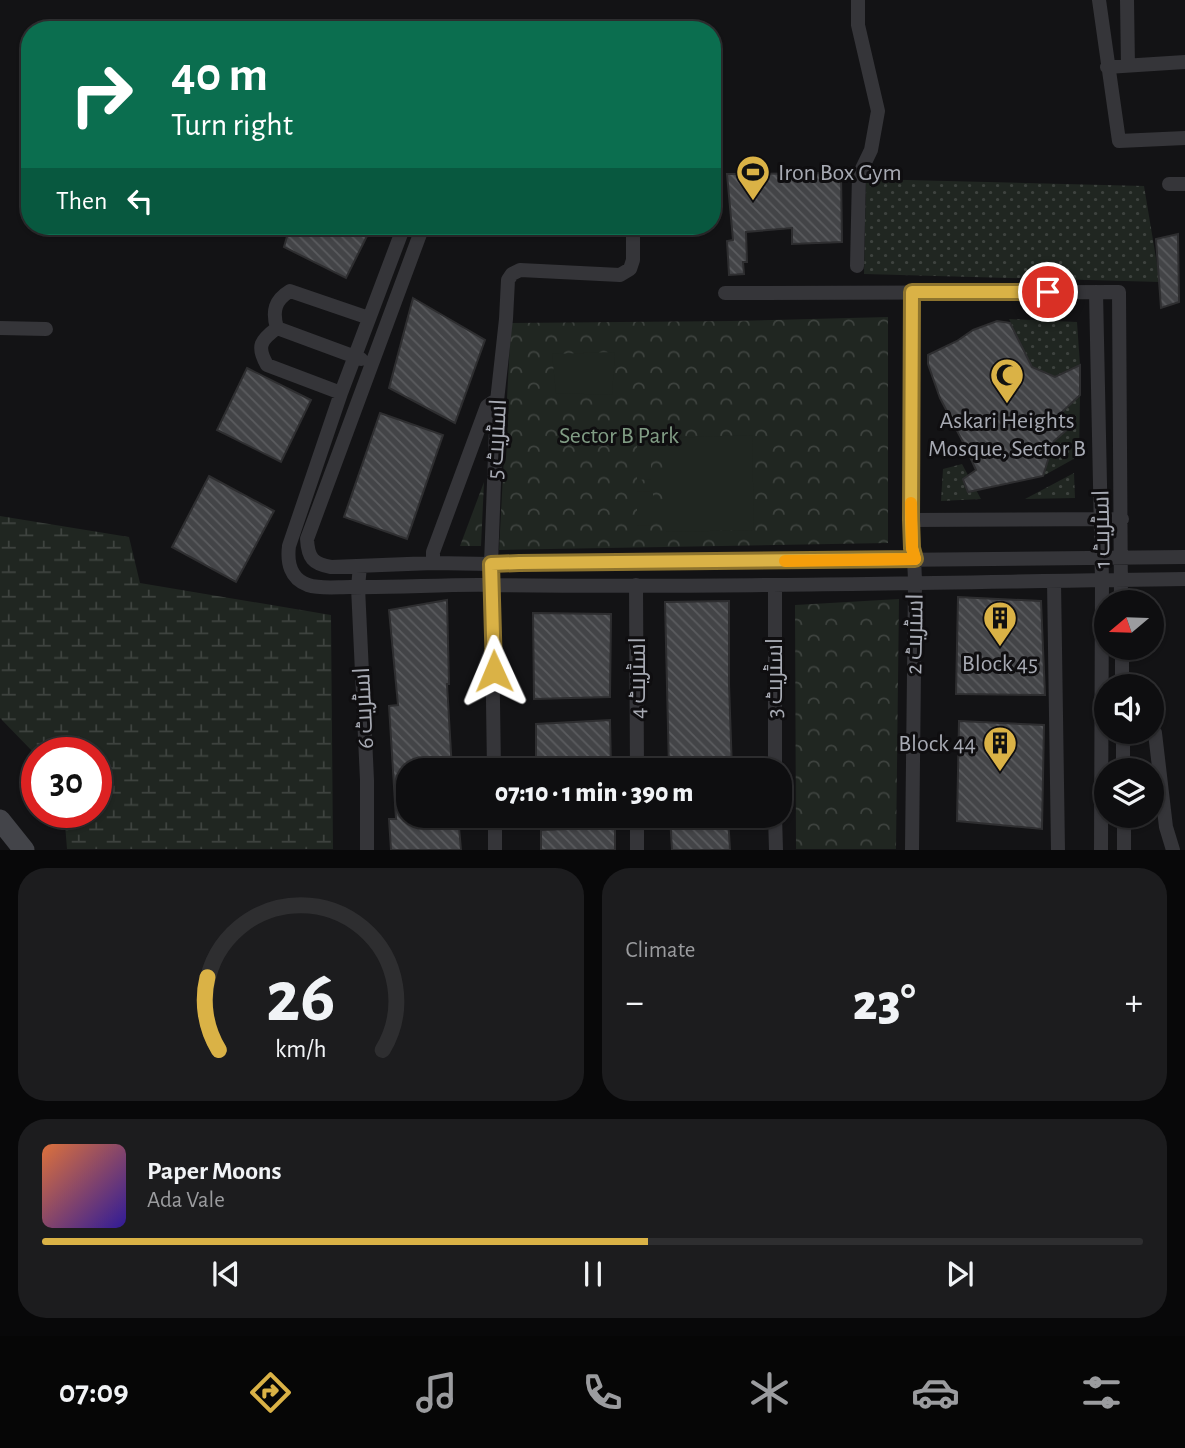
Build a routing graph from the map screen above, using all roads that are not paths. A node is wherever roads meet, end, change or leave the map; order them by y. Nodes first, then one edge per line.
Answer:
1 (858, 0) edge
2 (1099, 0) edge
3 (1127, 0) edge
4 (1185, 62) edge
5 (1128, 66) junction
6 (1107, 67) junction
7 (1185, 138) edge
8 (1169, 184) dead end
9 (1185, 184) edge
10 (401, 235) edge
11 (420, 235) edge
12 (633, 235) edge
13 (858, 266) dead end
14 (912, 292) junction
15 (1096, 292) junction
16 (724, 293) dead end
17 (369, 318) junction
18 (0, 328) edge
19 (277, 328) junction
20 (46, 329) dead end
21 (355, 357) junction
22 (371, 364) junction
23 (341, 393) junction
24 (498, 401) junction
25 (1101, 519) junction
26 (1122, 519) junction
27 (911, 520) junction
28 (1121, 557) junction
29 (1185, 557) edge
30 (1102, 558) junction
31 (915, 559) junction
32 (312, 560) junction
33 (433, 563) junction
34 (491, 564) junction
35 (360, 566) junction
36 (292, 572) junction
37 (1185, 579) edge
38 (1102, 580) junction
39 (1121, 580) junction
40 (1054, 581) junction
41 (915, 584) junction
42 (492, 585) junction
43 (636, 585) junction
44 (775, 585) junction
45 (358, 587) junction
46 (1121, 590) edge
47 (1156, 744) edge
48 (494, 758) edge
49 (637, 758) edge
50 (775, 758) edge
51 (0, 820) edge
52 (495, 828) edge
53 (637, 828) edge
54 (775, 828) edge
55 (1124, 828) edge
56 (24, 849) edge
57 (367, 849) edge
58 (495, 849) edge
59 (637, 849) edge
60 (776, 849) edge
61 (912, 849) edge
62 (1058, 849) edge
63 (1101, 849) edge
64 (1124, 849) edge
65 (1173, 849) edge

1 - 13 street
2 - 6 street
3 - 5 street
4 - 5 street
5 - 6 street
6 - 7 street
8 - 9 street
10 - 17 street
11 - 22 street
12 - 24 street, اسٹریٹ 5
14 - 15 street, اسٹریٹ 1
14 - 16 street, اسٹریٹ 1
14 - 27 street, اسٹریٹ 2
15 - 25 street, اسٹریٹ 1
15 - 26 street, اسٹریٹ 1
17 - 19 street
17 - 21 street
18 - 20 street
19 - 21 street
19 - 23 street
21 - 22 street
21 - 23 street
22 - 32 street
23 - 36 street
24 - 33 street
24 - 34 street, اسٹریٹ 5
25 - 26 street
25 - 27 street
25 - 30 street, اسٹریٹ 1
26 - 28 street, اسٹریٹ 1
27 - 31 street, اسٹریٹ 2
28 - 29 street
28 - 30 street
28 - 39 street, اسٹریٹ 1
30 - 31 street
30 - 38 street, اسٹریٹ 1
31 - 34 street
31 - 41 street, اسٹریٹ 2
32 - 35 street
32 - 36 street
33 - 34 street
33 - 35 street
34 - 42 street, اسٹریٹ 5
35 - 45 street, اسٹریٹ 6
36 - 45 street
37 - 39 street
38 - 39 street
38 - 40 street
38 - 63 street, اسٹریٹ 1
39 - 46 street, اسٹریٹ 1
40 - 41 street
40 - 62 street
41 - 44 street
41 - 61 street, اسٹریٹ 2
42 - 43 street
42 - 45 street
42 - 48 street, اسٹریٹ 5
43 - 44 street
43 - 49 street, اسٹریٹ 4
44 - 50 street, اسٹریٹ 3
45 - 57 street, اسٹریٹ 6
47 - 65 street
51 - 56 main road
52 - 58 street
53 - 59 street
54 - 60 street
55 - 64 street

